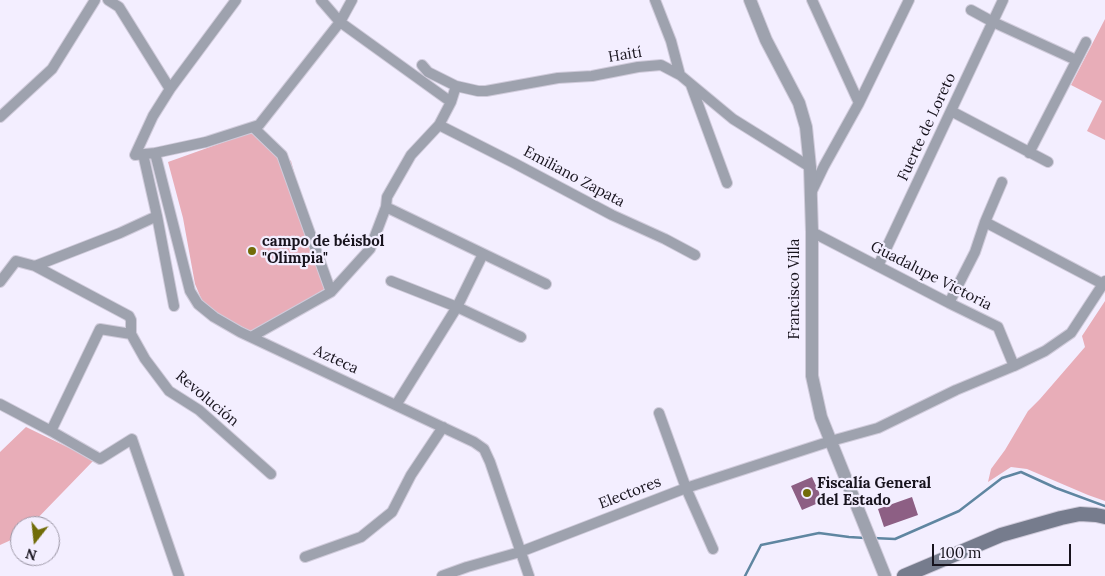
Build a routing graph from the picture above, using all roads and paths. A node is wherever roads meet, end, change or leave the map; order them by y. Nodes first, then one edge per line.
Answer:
1 (95, 0) edge
2 (108, 0) edge
3 (236, 0) edge
4 (321, 0) edge
5 (352, 0) edge
6 (655, 0) edge
7 (750, 0) edge
8 (812, 0) edge
9 (909, 0) edge
10 (1003, 0) edge
11 (971, 10) dead end
12 (340, 22) junction
13 (993, 22) junction
14 (1086, 42) dead end
15 (1076, 60) junction
16 (422, 65) dead end
17 (680, 75) junction
18 (690, 83) junction
19 (456, 86) junction
20 (170, 89) junction
21 (451, 102) junction
22 (860, 103) junction
23 (952, 111) junction
24 (0, 117) edge
25 (439, 125) junction
26 (252, 127) junction
27 (1029, 152) junction
28 (155, 153) junction
29 (139, 155) junction
30 (1048, 162) dead end
31 (810, 167) junction
32 (1002, 182) dead end
33 (727, 183) dead end
34 (810, 194) junction
35 (386, 207) junction
36 (157, 216) junction
37 (985, 222) junction
38 (812, 232) junction
39 (483, 254) junction
40 (695, 255) dead end
41 (35, 266) junction
42 (878, 266) junction
43 (391, 281) dead end
44 (0, 282) edge
45 (1104, 283) edge
46 (546, 284) dead end
47 (331, 292) junction
48 (949, 303) junction
49 (174, 306) dead end
50 (457, 307) junction
51 (131, 334) junction
52 (251, 337) junction
53 (521, 337) dead end
54 (1014, 366) junction
55 (0, 404) edge
56 (396, 405) junction
57 (658, 413) dead end
58 (442, 427) junction
59 (51, 431) junction
60 (831, 441) junction
61 (271, 474) dead end
62 (686, 488) junction
63 (1105, 517) edge
64 (713, 549) dead end
65 (520, 552) junction
66 (305, 557) dead end
67 (180, 576) edge
68 (442, 576) edge
69 (529, 576) edge
70 (885, 576) edge
71 (904, 576) edge

1 - 24 street
2 - 20 street
3 - 20 street
4 - 12 street
5 - 12 street
6 - 17 street
7 - 31 street, Francisco Villa
8 - 22 street
9 - 22 street
10 - 13 street, Fuerte de Loreto
11 - 13 street
12 - 21 street
12 - 26 street
13 - 15 street
13 - 23 street, Fuerte de Loreto
14 - 15 street
15 - 27 street
16 - 19 street, Haití
17 - 18 street, Haití
17 - 19 street, Haití
18 - 31 street, Haití
18 - 33 street
19 - 21 street
20 - 29 street
21 - 25 street
22 - 34 street
23 - 27 street
23 - 42 street, Fuerte de Loreto
25 - 35 street
25 - 40 street, Emiliano Zapata
26 - 28 street
26 - 47 street
27 - 30 street
28 - 29 street
28 - 52 street, Azteca
29 - 36 street
31 - 34 street, Francisco Villa
32 - 37 street
34 - 38 street, Francisco Villa
35 - 39 street
35 - 47 street
36 - 41 street
36 - 49 street
37 - 45 street
37 - 48 street
38 - 42 street, Guadalupe Victoria
38 - 60 street, Francisco Villa
39 - 46 street
39 - 50 street
41 - 44 street, Revolución
41 - 51 street, Revolución
42 - 48 street, Guadalupe Victoria
43 - 50 street
45 - 54 street, Electores
47 - 52 street
48 - 54 street, Guadalupe Victoria
50 - 53 street
50 - 56 street
51 - 59 street
51 - 61 street, Revolución
52 - 56 street, Azteca
54 - 60 street, Electores
55 - 59 street
56 - 58 street, Azteca
57 - 62 street
58 - 65 street, Azteca
58 - 66 street
59 - 67 street
60 - 62 street, Electores
60 - 70 street, Francisco Villa
62 - 64 street
62 - 65 street, Electores
63 - 71 main road
65 - 68 street, Electores
65 - 69 street, Azteca

